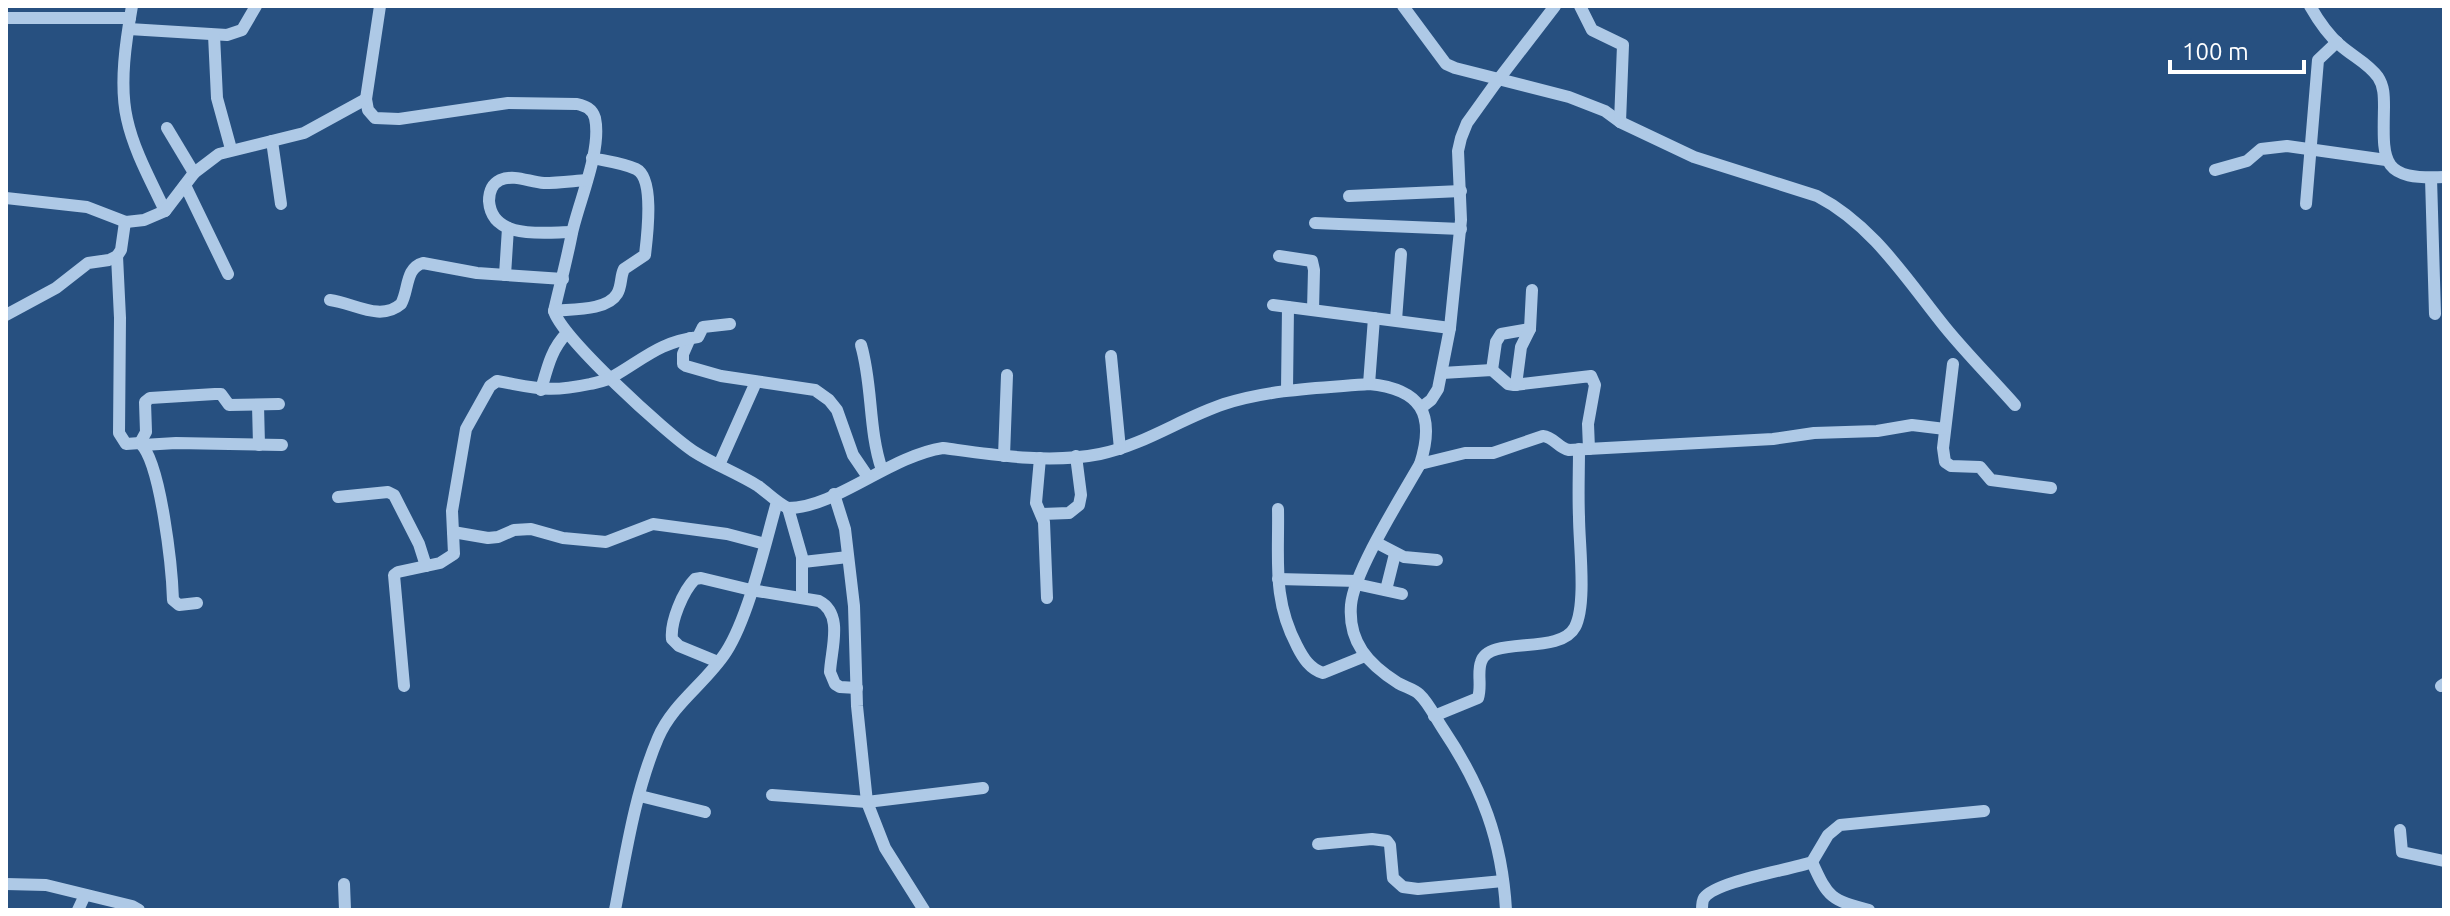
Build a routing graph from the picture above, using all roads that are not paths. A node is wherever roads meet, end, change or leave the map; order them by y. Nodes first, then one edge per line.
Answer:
1 (256, 6) edge
2 (380, 6) edge
3 (1403, 6) edge
4 (1555, 6) edge
5 (1580, 6) edge
6 (2310, 6) edge
7 (6, 18) edge
8 (131, 18) edge
9 (214, 35) junction
10 (2337, 42) junction
11 (1495, 85) junction
12 (366, 99) junction
13 (1620, 122) junction
14 (167, 128) dead end
15 (272, 141) junction
16 (2310, 147) junction
17 (231, 149) junction
18 (592, 158) junction
19 (2386, 160) junction
20 (2215, 170) dead end
21 (194, 173) junction
22 (2438, 177) edge
23 (587, 180) junction
24 (185, 185) junction
25 (1461, 191) junction
26 (1349, 196) dead end
27 (6, 198) edge
28 (281, 204) dead end
29 (2306, 204) dead end
30 (165, 211) junction
31 (125, 222) junction
32 (1315, 223) dead end
33 (508, 228) junction
34 (1461, 229) junction
35 (572, 232) junction
36 (1401, 254) dead end
37 (117, 256) junction
38 (1279, 256) dead end
39 (228, 274) dead end
40 (505, 275) junction
41 (563, 279) junction
42 (1532, 290) dead end
43 (330, 300) dead end
44 (1273, 305) dead end
45 (1288, 307) junction
46 (1313, 310) junction
47 (554, 311) junction
48 (2435, 314) dead end
49 (6, 315) edge
50 (1374, 318) junction
51 (1396, 320) junction
52 (730, 324) dead end
53 (1450, 328) junction
54 (1530, 329) junction
55 (567, 333) junction
56 (690, 338) junction
57 (861, 345) dead end
58 (1111, 356) dead end
59 (1953, 364) dead end
60 (1492, 370) junction
61 (1442, 373) junction
62 (1007, 375) dead end
63 (612, 378) junction
64 (756, 382) junction
65 (1369, 384) junction
66 (1516, 385) junction
67 (541, 390) junction
68 (1287, 390) junction
69 (279, 404) dead end
70 (258, 405) junction
71 (2015, 405) dead end
72 (1422, 407) junction
73 (1945, 429) junction
74 (142, 444) junction
75 (259, 445) junction
76 (282, 445) dead end
77 (1120, 449) junction
78 (1584, 449) junction
79 (1004, 456) junction
80 (1076, 456) junction
81 (1040, 458) junction
82 (1420, 464) junction
83 (719, 465) junction
84 (882, 470) junction
85 (868, 477) junction
86 (2051, 488) dead end
87 (834, 494) junction
88 (338, 497) dead end
89 (782, 505) junction
90 (1278, 509) dead end
91 (1042, 514) junction
92 (453, 532) junction
93 (1377, 543) junction
94 (765, 544) junction
95 (1395, 554) junction
96 (848, 557) junction
97 (1437, 560) dead end
98 (803, 562) junction
99 (426, 566) junction
100 (1278, 579) junction
101 (1357, 582) junction
102 (751, 590) junction
103 (1386, 590) junction
104 (1402, 594) dead end
105 (802, 598) junction
106 (1047, 598) dead end
107 (197, 603) dead end
108 (854, 606) junction
109 (831, 610) junction
110 (1365, 656) junction
111 (718, 662) junction
112 (404, 686) dead end
113 (857, 688) junction
114 (1434, 716) junction
115 (983, 788) dead end
116 (772, 795) dead end
117 (640, 796) junction
118 (867, 802) junction
119 (1984, 811) dead end
120 (705, 812) dead end
121 (2400, 830) dead end
122 (1318, 844) dead end
123 (2444, 861) edge
124 (1812, 862) junction
125 (1503, 881) junction
126 (6, 884) edge
127 (344, 884) dead end
128 (85, 895) junction
129 (78, 910) edge
130 (139, 910) edge
131 (345, 910) edge
132 (615, 910) edge
133 (924, 910) edge
134 (1506, 910) edge
135 (1702, 910) edge
136 (1869, 910) edge

1 - 9 street
2 - 12 street
3 - 11 street
4 - 11 street
5 - 13 street
6 - 10 street
7 - 8 street
8 - 9 street
8 - 30 street
9 - 17 street
10 - 16 street
10 - 19 street
11 - 13 street
11 - 25 street
12 - 15 street
12 - 18 street
13 - 71 street
14 - 21 street
15 - 17 street
15 - 28 street
16 - 19 street
16 - 20 street
16 - 29 street
17 - 21 street
18 - 23 street
18 - 47 street
19 - 22 street
21 - 24 street
22 - 48 street
23 - 33 street
23 - 35 street
24 - 30 street
24 - 39 street
25 - 26 street
25 - 34 street
27 - 31 street
30 - 31 street
31 - 37 street
32 - 34 street
33 - 35 street
33 - 40 street
34 - 53 street
35 - 41 street
36 - 51 street
37 - 49 street
37 - 74 street
38 - 46 street
40 - 41 street
40 - 43 street
41 - 47 street
42 - 54 street
44 - 45 street
45 - 46 street
45 - 68 street
46 - 50 street
47 - 55 street
50 - 51 street
50 - 65 street
51 - 53 street
52 - 56 street
53 - 61 street
54 - 60 street
54 - 66 street
55 - 63 street
55 - 67 street
56 - 63 street
56 - 64 street
57 - 84 street
58 - 77 street
59 - 73 street
60 - 61 street
60 - 66 street
61 - 72 street
62 - 79 street
63 - 67 street
63 - 83 street
64 - 83 street
64 - 85 street
65 - 68 street
65 - 72 street
66 - 78 street
67 - 92 street
68 - 77 street
69 - 70 street
70 - 74 street
70 - 75 street
72 - 82 street
73 - 78 street
73 - 86 street
74 - 75 street
74 - 107 street
75 - 76 street
77 - 80 street
78 - 82 street
78 - 114 street
79 - 81 street
79 - 84 street
80 - 81 street
80 - 91 street
81 - 91 street
82 - 93 street
83 - 89 street
84 - 85 street
85 - 87 street
87 - 89 street
87 - 96 street
88 - 99 street
89 - 94 street
89 - 98 street
90 - 100 street
91 - 106 street
92 - 94 street
92 - 99 street
93 - 95 street
93 - 101 street
94 - 102 street
95 - 97 street
95 - 103 street
96 - 98 street
96 - 108 street
98 - 105 street
99 - 112 street
100 - 101 street
100 - 110 street
101 - 103 street
101 - 110 street
102 - 105 street
102 - 111 street
102 - 111 street
103 - 104 street
105 - 109 street
108 - 109 street
108 - 113 street
109 - 113 street
110 - 114 street
111 - 117 street
113 - 118 street
114 - 125 street
115 - 118 street
116 - 118 street
117 - 120 street
117 - 132 street
118 - 133 street
119 - 124 street
121 - 123 street
122 - 125 street
124 - 135 street
124 - 136 street
125 - 134 street
126 - 128 street
127 - 131 street
128 - 129 street
128 - 130 street

